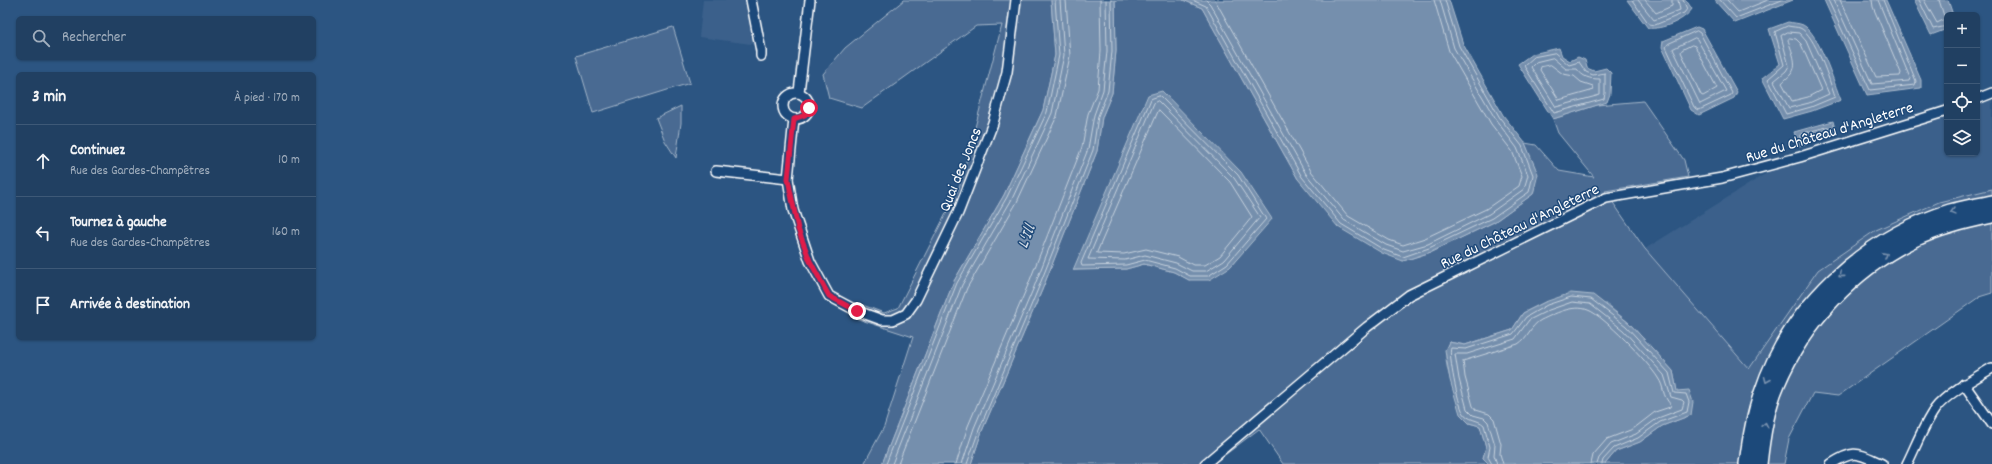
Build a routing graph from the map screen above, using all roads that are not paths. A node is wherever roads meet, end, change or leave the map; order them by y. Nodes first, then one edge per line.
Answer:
1 (751, 0) edge
2 (810, 0) edge
3 (1016, 0) edge
4 (761, 56) dead end
5 (798, 92) junction
6 (1992, 92) edge
7 (1980, 98) edge
8 (1944, 112) edge
9 (794, 119) junction
10 (716, 171) dead end
11 (788, 179) junction
12 (1992, 203) edge
13 (1992, 215) edge
14 (1992, 368) edge
15 (1964, 384) junction
16 (1992, 424) edge
17 (1205, 464) edge
18 (1747, 464) edge
19 (1759, 464) edge
20 (1831, 464) edge
21 (1882, 464) edge
22 (1907, 464) edge

1 - 4 street
2 - 5 street
3 - 11 street, Quai des Joncs
5 - 9 street
5 - 9 street
6 - 7 street
8 - 17 street, Rue du Château d'Angleterre
9 - 11 street
10 - 11 street
12 -> 18 main road
19 -> 13 main road
14 - 15 street
15 - 16 street
15 - 22 street
20 - 21 street

